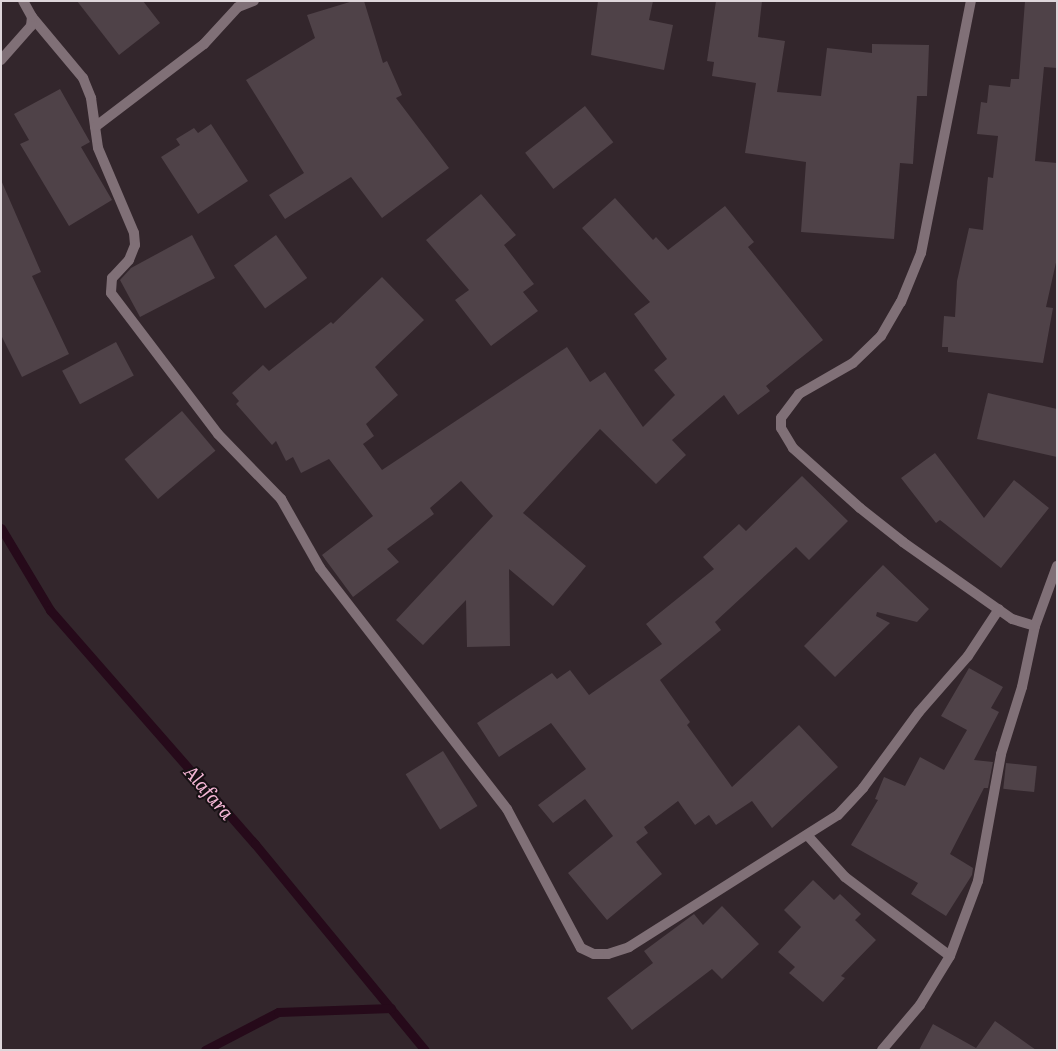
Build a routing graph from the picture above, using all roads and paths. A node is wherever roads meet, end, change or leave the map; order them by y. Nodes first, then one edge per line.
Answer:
1 (24, 1) edge
2 (254, 1) edge
3 (971, 1) edge
4 (32, 17) junction
5 (1, 60) edge
6 (95, 127) junction
7 (1057, 566) edge
8 (999, 610) junction
9 (1035, 626) junction
10 (808, 836) junction
11 (950, 956) junction
12 (882, 1050) edge

1 - 4 street
2 - 6 street
3 - 8 street
4 - 5 street
4 - 6 street
6 - 10 street
7 - 9 street
8 - 9 street
8 - 10 street
9 - 11 street
10 - 11 street
11 - 12 street

